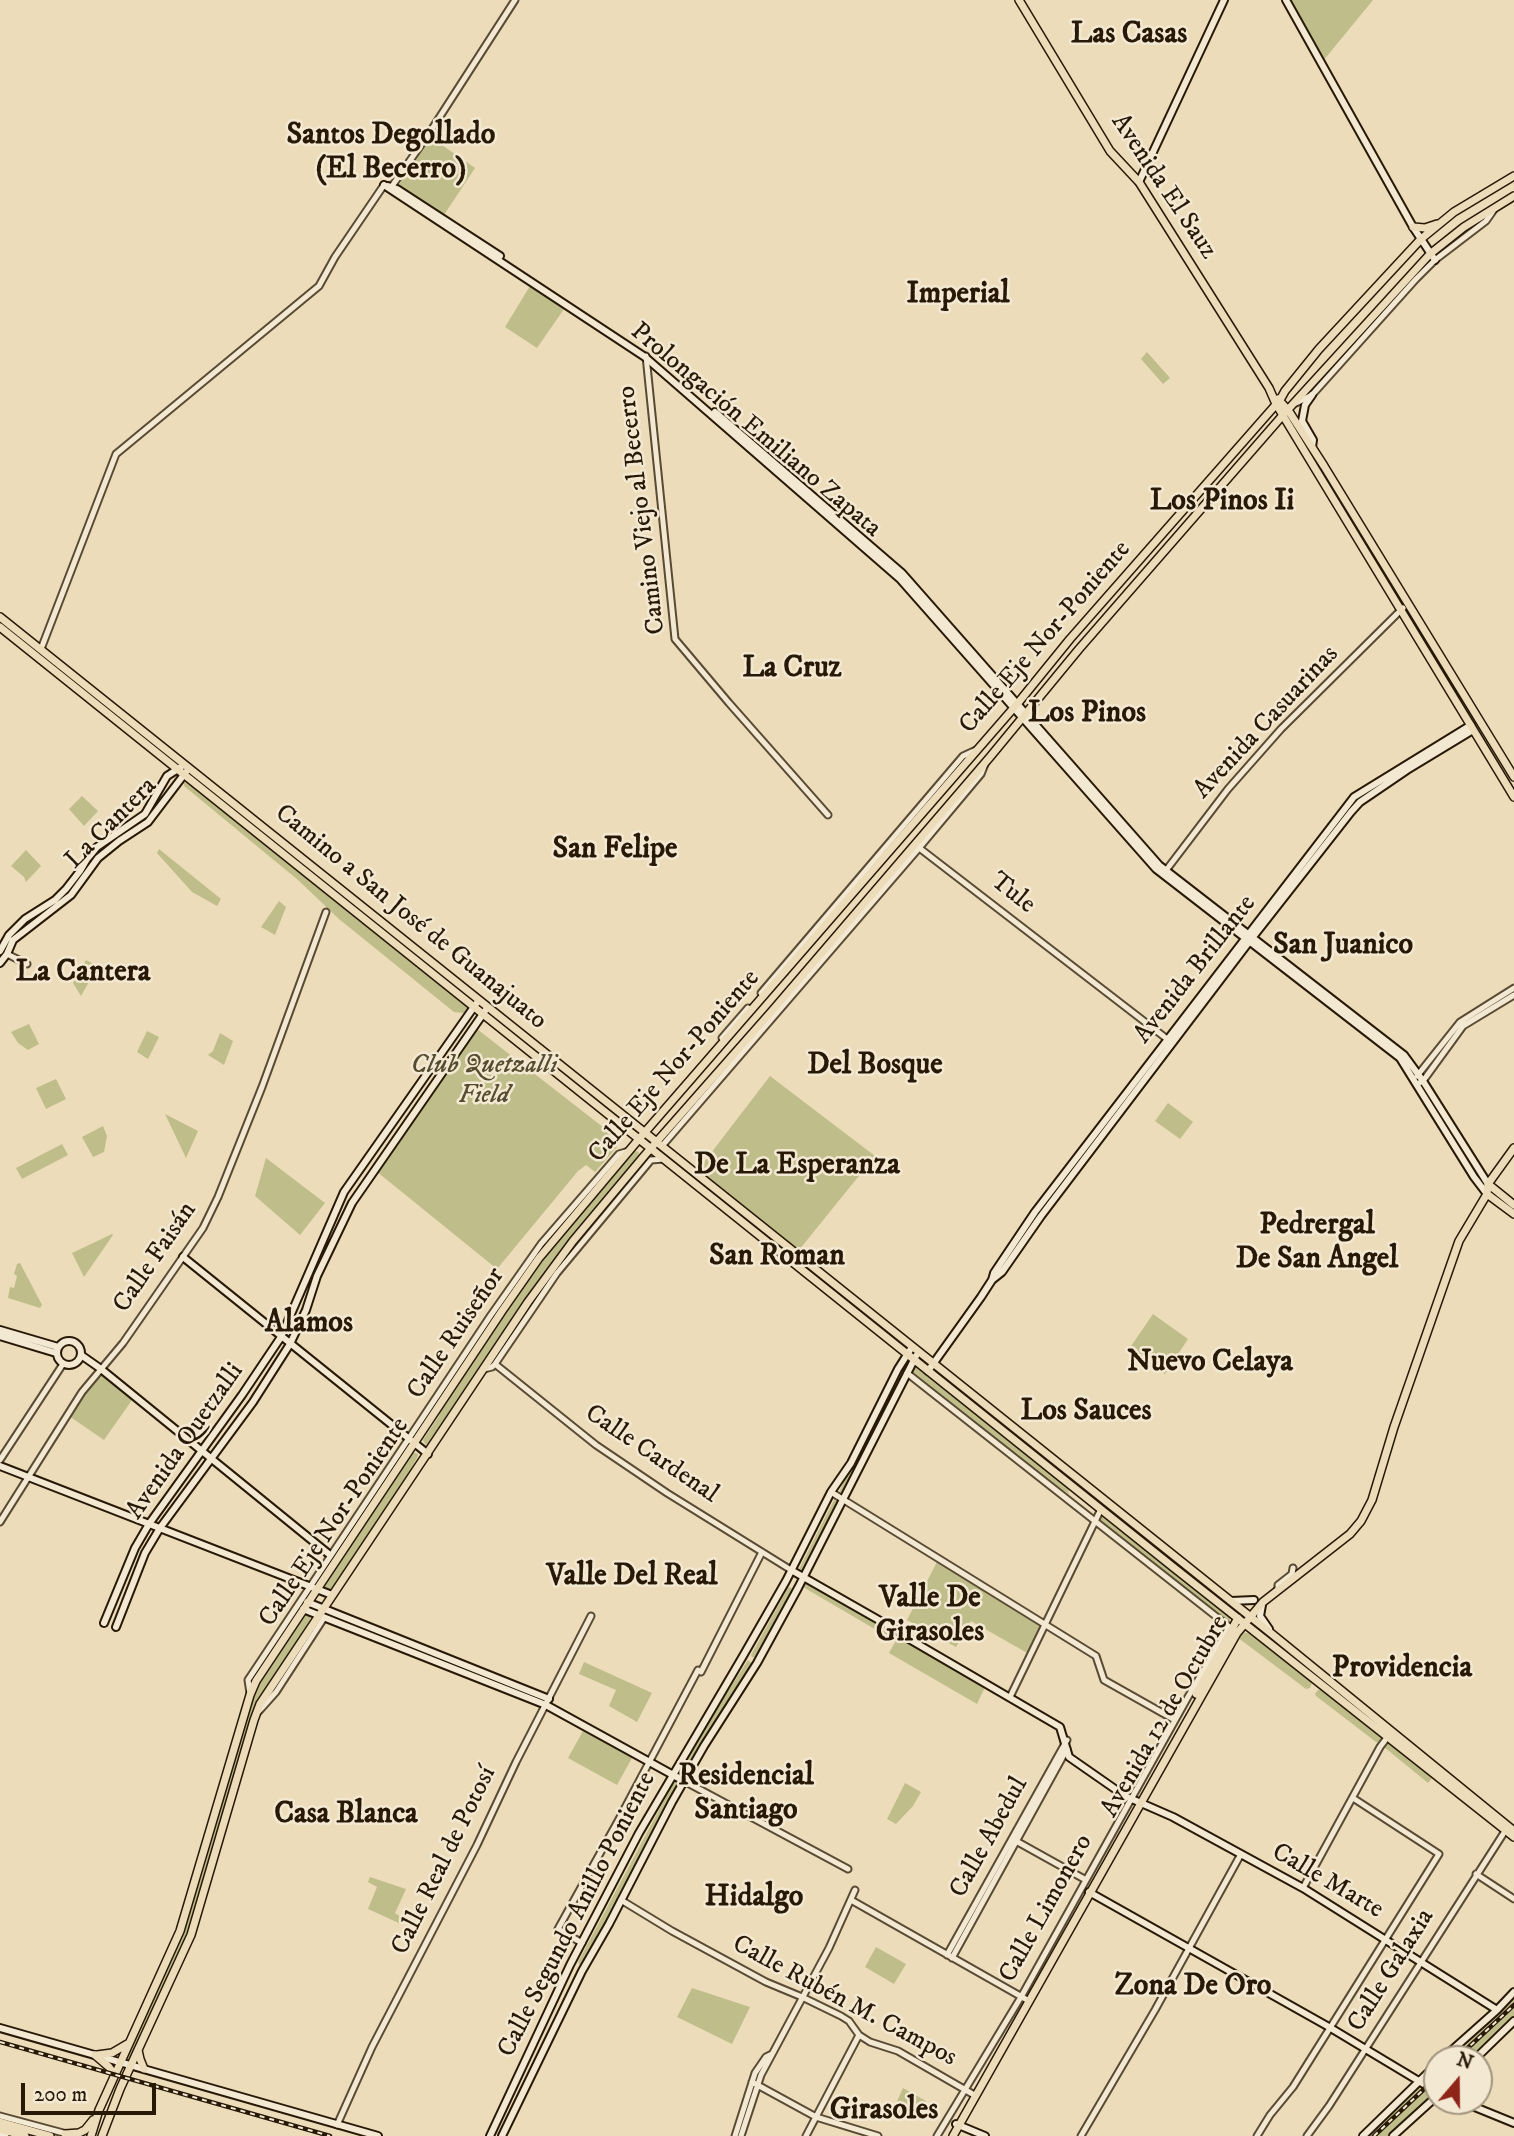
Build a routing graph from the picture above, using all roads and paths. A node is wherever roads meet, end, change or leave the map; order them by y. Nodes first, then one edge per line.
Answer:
1 (515, 0) edge
2 (1019, 0) edge
3 (1224, 0) edge
4 (1286, 0) edge
5 (1514, 176) edge
6 (1139, 182) junction
7 (388, 187) junction
8 (1514, 196) edge
9 (1441, 223) junction
10 (1413, 227) junction
11 (1421, 239) junction
12 (1432, 257) junction
13 (646, 356) junction
14 (1269, 388) junction
15 (1285, 391) junction
16 (1312, 395) junction
17 (1277, 400) junction
18 (1288, 410) junction
19 (1312, 447) junction
20 (1321, 469) junction
21 (1203, 489) junction
22 (1184, 512) junction
23 (1198, 514) junction
24 (1361, 525) junction
25 (1353, 530) junction
26 (1175, 540) junction
27 (1112, 593) junction
28 (1121, 602) junction
29 (1408, 602) junction
30 (1101, 605) junction
31 (1401, 610) junction
32 (1111, 614) junction
33 (0, 617) edge
34 (0, 627) edge
35 (41, 649) junction
36 (1016, 706) junction
37 (1024, 716) junction
38 (1472, 728) junction
39 (977, 748) junction
40 (988, 759) junction
41 (184, 769) junction
42 (1514, 777) edge
43 (161, 787) junction
44 (169, 793) junction
45 (1514, 797) edge
46 (828, 815) dead end
47 (916, 847) junction
48 (1164, 873) junction
49 (326, 912) dead end
50 (1249, 938) junction
51 (3, 952) edge
52 (0, 963) edge
53 (27, 964) dead end
54 (1514, 988) edge
55 (1514, 995) edge
56 (477, 1003) junction
57 (485, 1010) junction
58 (1170, 1042) junction
59 (1418, 1079) junction
60 (641, 1133) junction
61 (657, 1146) junction
62 (1514, 1148) edge
63 (664, 1159) junction
64 (1489, 1184) junction
65 (1487, 1194) junction
66 (1514, 1205) edge
67 (1514, 1214) edge
68 (1450, 1237) dead end
69 (1459, 1241) junction
70 (183, 1257) junction
71 (0, 1330) edge
72 (0, 1336) edge
73 (281, 1337) junction
74 (290, 1344) junction
75 (57, 1350) junction
76 (913, 1353) junction
77 (81, 1355) junction
78 (63, 1364) junction
79 (495, 1364) junction
80 (931, 1367) junction
81 (101, 1369) junction
82 (484, 1369) junction
83 (907, 1373) junction
84 (411, 1441) junction
85 (202, 1452) junction
86 (428, 1454) junction
87 (211, 1458) junction
88 (0, 1460) edge
89 (0, 1466) edge
90 (27, 1476) junction
91 (831, 1492) junction
92 (843, 1500) junction
93 (1101, 1509) junction
94 (1095, 1520) junction
95 (0, 1522) edge
96 (149, 1524) junction
97 (160, 1528) junction
98 (762, 1552) junction
99 (330, 1555) junction
100 (1293, 1568) dead end
101 (791, 1570) junction
102 (804, 1577) junction
103 (313, 1588) junction
104 (1278, 1590) junction
105 (332, 1595) junction
106 (1227, 1600) junction
107 (1254, 1600) dead end
108 (1263, 1602) junction
109 (305, 1606) junction
110 (322, 1614) junction
111 (591, 1616) dead end
112 (1244, 1619) junction
113 (104, 1623) dead end
114 (1046, 1624) junction
115 (116, 1628) dead end
116 (1233, 1629) junction
117 (1272, 1634) junction
118 (250, 1695) junction
119 (1011, 1695) junction
120 (547, 1702) junction
121 (1175, 1720) junction
122 (1390, 1734) junction
123 (1067, 1745) junction
124 (650, 1763) junction
125 (1420, 1763) junction
126 (671, 1775) junction
127 (684, 1781) junction
128 (1453, 1782) junction
129 (1353, 1798) junction
130 (1135, 1799) junction
131 (1509, 1828) edge
132 (1514, 1837) edge
133 (1016, 1841) junction
134 (1241, 1854) junction
135 (848, 1870) dead end
136 (1476, 1874) junction
137 (1086, 1880) junction
138 (1303, 1888) junction
139 (855, 1890) dead end
140 (1086, 1890) junction
141 (1514, 1899) edge
142 (621, 1900) junction
143 (851, 1900) junction
144 (1385, 1939) junction
145 (582, 1943) junction
146 (1188, 1947) junction
147 (950, 1957) junction
148 (1421, 1961) junction
149 (1514, 1992) edge
150 (802, 1997) junction
151 (1025, 1999) junction
152 (1497, 2010) junction
153 (1514, 2021) edge
154 (1329, 2027) junction
155 (0, 2028) edge
156 (859, 2035) junction
157 (130, 2043) junction
158 (1458, 2045) edge
159 (1489, 2045) edge
160 (531, 2049) junction
161 (1365, 2049) junction
162 (138, 2050) junction
163 (542, 2054) junction
164 (95, 2055) junction
165 (121, 2062) junction
166 (131, 2065) junction
167 (144, 2069) junction
168 (115, 2075) junction
169 (1423, 2078) edge
170 (1419, 2082) junction
171 (754, 2084) junction
172 (1423, 2085) edge
173 (971, 2093) junction
174 (1423, 2107) edge
175 (99, 2110) junction
176 (1493, 2114) edge
177 (0, 2116) edge
178 (816, 2117) junction
179 (0, 2122) edge
180 (1514, 2123) edge
181 (106, 2124) junction
182 (957, 2124) junction
183 (337, 2125) junction
184 (0, 2129) edge
185 (0, 2134) edge
186 (65, 2134) junction
187 (6, 2136) edge
188 (26, 2136) edge
189 (50, 2136) edge
190 (74, 2136) edge
191 (91, 2136) edge
192 (102, 2136) edge
193 (109, 2136) edge
194 (378, 2136) edge
195 (490, 2136) edge
196 (502, 2136) edge
197 (735, 2136) edge
198 (741, 2136) edge
199 (806, 2136) edge
200 (878, 2136) edge
201 (937, 2136) edge
202 (951, 2136) edge
203 (985, 2136) edge
204 (1081, 2136) edge
205 (1257, 2136) edge
206 (1307, 2136) edge
207 (1363, 2136) edge
208 (1393, 2136) edge

1 - 7 street
2 - 6 main road, Avenida El Sauz
3 - 6 main road
4 - 10 main road
5 - 9 main road, Calle Eje Nor-Poniente
6 - 14 main road, Avenida El Sauz
7 - 13 main road, Prolongación Emiliano Zapata
7 - 35 street
8 - 12 main road, Calle Eje Nor-Poniente
9 - 10 main road
9 - 11 main road, Calle Eje Nor-Poniente
10 - 11 main road
11 - 12 main road
11 - 15 main road, Calle Eje Nor-Poniente
12 - 16 street
12 - 18 main road, Calle Eje Nor-Poniente
13 - 36 main road, Prolongación Emiliano Zapata
13 - 36 main road, Prolongación Emiliano Zapata
13 - 46 street, Camino Viejo al Becerro
14 - 15 main road
14 - 17 main road, Avenida El Sauz
15 - 17 main road, Calle Eje Nor-Poniente
16 - 18 street
16 - 19 main road
17 - 18 main road, Avenida El Sauz
17 - 21 main road, Calle Eje Nor-Poniente
18 - 19 main road, Avenida El Sauz
18 - 20 main road, Avenida El Sauz
18 - 23 main road, Calle Eje Nor-Poniente
19 - 20 main road, Avenida El Sauz
20 - 24 main road, Avenida El Sauz
20 - 25 main road, Avenida El Sauz
21 - 22 main road, Calle Eje Nor-Poniente
21 - 23 main road
22 - 26 main road
22 - 27 main road, Calle Eje Nor-Poniente
23 - 26 main road, Calle Eje Nor-Poniente
24 - 25 main road
24 - 29 main road, Avenida El Sauz
25 - 31 main road, Avenida El Sauz
26 - 28 main road, Calle Eje Nor-Poniente
27 - 28 main road
27 - 30 main road, Calle Eje Nor-Poniente
28 - 32 main road, Calle Eje Nor-Poniente
29 - 31 street, Avenida Casuarinas
29 - 42 main road, Avenida El Sauz
30 - 32 main road
30 - 36 main road, Calle Eje Nor-Poniente
31 - 38 main road, Avenida El Sauz
31 - 48 street, Avenida Casuarinas
32 - 37 main road, Calle Eje Nor-Poniente
33 - 35 main road, Camino a San José de Guanajuato
34 - 41 main road, Camino a San José de Guanajuato
35 - 41 main road, Camino a San José de Guanajuato
36 - 37 main road
36 - 39 main road, Calle Eje Nor-Poniente
37 - 40 main road, Calle Eje Nor-Poniente
37 - 48 main road
38 - 45 main road, Avenida El Sauz
38 - 50 main road, Avenida Brillante
39 - 40 main road
39 - 60 main road, Calle Eje Nor-Poniente
40 - 47 main road, Calle Eje Nor-Poniente
41 - 43 main road, La Cantera
41 - 44 main road, La Cantera
41 - 56 main road, Camino a San José de Guanajuato
43 - 44 street
43 - 51 main road, La Cantera
44 - 51 main road, La Cantera
47 - 58 street, Tule
47 - 61 main road, Calle Eje Nor-Poniente
48 - 50 main road
49 - 70 street, Calle Faisán
50 - 58 main road, Avenida Brillante
50 - 59 main road
51 - 52 main road, La Cantera
51 - 53 street
54 - 59 street
55 - 59 street
56 - 57 main road, Camino a San José de Guanajuato
56 - 73 main road, Avenida Quetzalli
57 - 60 main road, Camino a San José de Guanajuato
57 - 74 main road, Avenida Quetzalli
58 - 80 main road, Avenida Brillante
59 - 64 main road
59 - 65 main road
60 - 61 main road, Camino a San José de Guanajuato
60 - 84 main road, Calle Eje Nor-Poniente
61 - 63 main road, Camino a San José de Guanajuato
61 - 76 main road, Camino a San José de Guanajuato
61 - 82 main road, Calle Eje Nor-Poniente
62 - 64 main road
63 - 76 main road, Camino a San José de Guanajuato
63 - 79 street
64 - 65 main road, Avenida 12 de Octubre
64 - 66 main road
65 - 67 main road
65 - 69 main road, Avenida 12 de Octubre
68 - 69 main road
69 - 104 main road, Avenida 12 de Octubre
70 - 73 main road
70 - 81 street, Calle Faisán
71 - 75 main road
72 - 75 main road
73 - 74 main road
73 - 85 main road, Avenida Quetzalli
74 - 84 main road
74 - 87 main road, Avenida Quetzalli
75 - 77 main road
75 - 78 main road
76 - 80 main road, Camino a San José de Guanajuato
76 - 83 main road, Calle Segundo Anillo Poniente
76 - 91 main road, Calle Segundo Anillo Poniente
77 - 78 main road
77 - 81 main road
78 - 88 street
79 - 82 street
79 - 98 street, Calle Cardenal
80 - 93 main road, Camino a San José de Guanajuato
80 - 106 main road, Camino a San José de Guanajuato
81 - 85 main road
81 - 90 street, Calle Faisán
82 - 86 main road, Calle Eje Nor-Poniente
83 - 92 main road, Calle Segundo Anillo Poniente
83 - 94 street
84 - 86 main road
84 - 99 street, Calle Ruiseñor
84 - 103 main road, Calle Eje Nor-Poniente
85 - 87 main road
85 - 96 main road, Avenida Quetzalli
86 - 105 main road, Calle Eje Nor-Poniente
87 - 97 main road, Avenida Quetzalli
87 - 99 main road
89 - 90 main road
90 - 95 street, Calle Faisán
90 - 96 main road
91 - 92 street
91 - 101 main road, Calle Segundo Anillo Poniente
92 - 102 main road, Calle Segundo Anillo Poniente
92 - 114 street
93 - 94 street
93 - 112 main road, Camino a San José de Guanajuato
94 - 114 street
94 - 116 street
96 - 97 main road
96 - 113 main road, Avenida Quetzalli
97 - 103 main road
97 - 115 main road, Avenida Quetzalli
98 - 101 street, Calle Cardenal
98 - 124 street
99 - 103 street, Calle Ruiseñor
100 - 104 street
101 - 102 main road, Calle Marte
101 - 126 main road, Calle Segundo Anillo Poniente
102 - 119 main road, Calle Marte
102 - 127 main road, Calle Segundo Anillo Poniente
103 - 105 main road
103 - 109 main road, Calle Eje Nor-Poniente
103 - 118 street, Calle Ruiseñor
104 - 108 main road, Avenida 12 de Octubre
105 - 110 main road, Calle Eje Nor-Poniente
106 - 107 main road
106 - 112 main road, Camino a San José de Guanajuato
108 - 112 main road, Avenida 12 de Octubre
108 - 117 main road
109 - 110 main road
109 - 118 main road, Calle Eje Nor-Poniente
110 - 120 main road
110 - 162 main road, Calle Eje Nor-Poniente
111 - 120 street, Calle Real de Potosí
112 - 116 main road, Avenida 12 de Octubre
112 - 117 main road, Camino a San José de Guanajuato
112 - 122 main road, Camino a San José de Guanajuato
114 - 119 street
114 - 121 street
116 - 121 street, Calle Limonero
116 - 130 main road, Avenida 12 de Octubre
117 - 122 main road, Camino a San José de Guanajuato
118 - 157 main road, Calle Eje Nor-Poniente
119 - 123 main road, Calle Marte
120 - 124 main road
120 - 183 street, Calle Real de Potosí
121 - 130 street, Calle Limonero
122 - 125 main road, Camino a San José de Guanajuato
122 - 128 main road, Camino a San José de Guanajuato
122 - 129 street
123 - 130 main road, Calle Marte
123 - 133 street, Calle Abedul
123 - 147 street, Calle Abedul
124 - 126 main road
124 - 145 street
125 - 128 main road
125 - 131 main road, Camino a San José de Guanajuato
126 - 127 main road
126 - 145 main road, Calle Segundo Anillo Poniente
127 - 135 street
127 - 142 main road, Calle Segundo Anillo Poniente
128 - 131 main road, Camino a San José de Guanajuato
129 - 138 street
129 - 144 street
130 - 134 main road, Calle Marte
130 - 137 street, Calle Limonero
130 - 140 main road, Avenida 12 de Octubre
131 - 132 main road, Camino a San José de Guanajuato
131 - 136 street, Calle Galaxia
133 - 137 street
133 - 147 street, Calle Abedul
134 - 138 main road, Calle Marte
134 - 146 street
136 - 141 street
136 - 148 street, Calle Galaxia
137 - 140 street, Calle Limonero
138 - 144 main road, Calle Marte
139 - 143 street
140 - 146 main road
140 - 151 main road, Avenida 12 de Octubre
142 - 150 street, Calle Rubén M. Campos
142 - 163 main road, Calle Segundo Anillo Poniente
143 - 147 street
143 - 150 street
144 - 148 main road, Calle Marte
144 - 154 street
145 - 160 main road, Calle Segundo Anillo Poniente
146 - 154 main road
146 - 204 street
147 - 151 street
148 - 152 main road, Calle Marte
148 - 161 street, Calle Galaxia
149 - 152 main road
150 - 156 street, Calle Rubén M. Campos
150 - 171 street
151 - 173 main road, Avenida 12 de Octubre
151 - 173 street, Calle Limonero
152 - 158 main road
153 - 159 main road
154 - 161 main road
154 - 205 street
155 - 164 main road
156 - 173 street, Calle Rubén M. Campos
156 - 178 street
157 - 164 main road
157 - 165 main road, Calle Eje Nor-Poniente
160 - 163 street
160 - 195 main road, Calle Segundo Anillo Poniente
161 - 170 main road
161 - 206 street, Calle Galaxia
162 - 166 main road, Calle Eje Nor-Poniente
162 - 167 main road
163 - 196 main road, Calle Segundo Anillo Poniente
164 - 165 main road
164 - 168 main road
165 - 166 main road
165 - 168 main road, Calle Eje Nor-Poniente
166 - 167 main road
166 - 181 main road, Calle Eje Nor-Poniente
167 - 183 main road
168 - 175 main road, Calle Eje Nor-Poniente
169 - 170 main road
170 - 172 main road
170 - 207 main road
171 - 178 street
171 - 197 street
171 - 198 street
173 - 182 main road, Avenida 12 de Octubre
173 - 201 street, Calle Limonero
174 - 208 main road
175 - 186 main road
175 - 191 main road, Calle Eje Nor-Poniente
176 - 180 main road
177 - 186 street
178 - 199 street
178 - 200 street
179 - 189 main road
181 - 192 main road, Calle Eje Nor-Poniente
181 - 193 main road
182 - 202 main road, Avenida 12 de Octubre
182 - 203 main road
183 - 194 main road
184 - 188 main road
185 - 187 street
186 - 190 street

